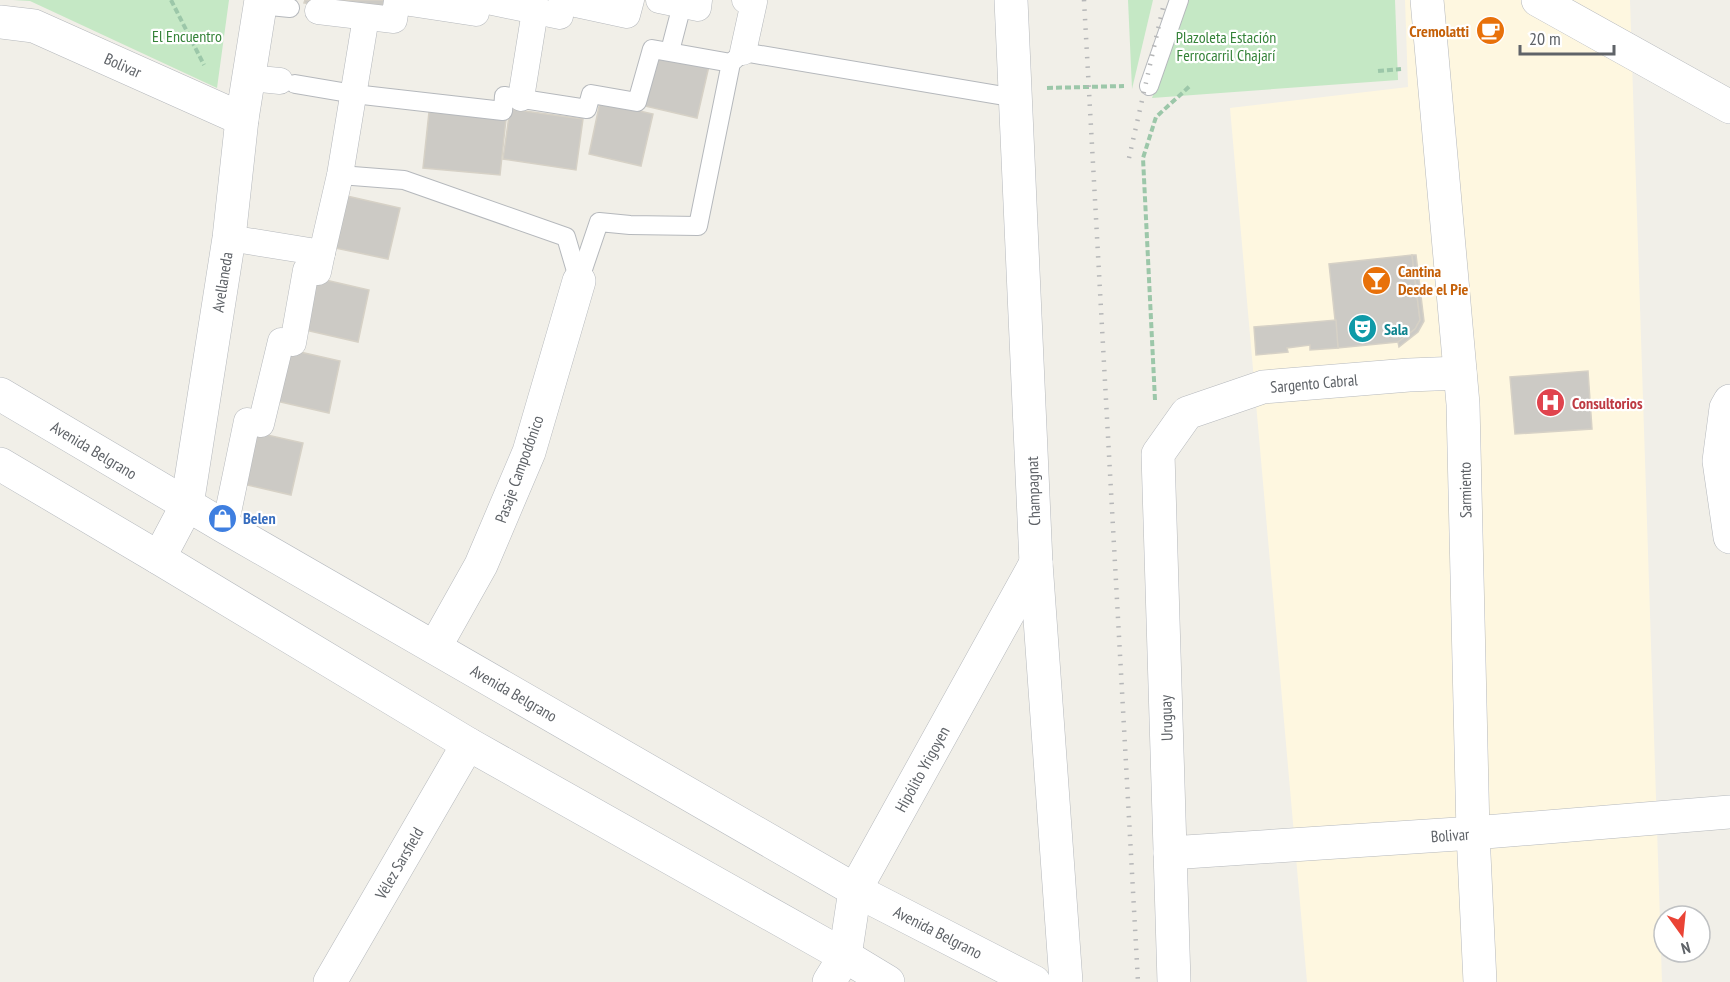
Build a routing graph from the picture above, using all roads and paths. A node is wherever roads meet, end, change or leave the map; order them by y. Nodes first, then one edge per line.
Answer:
1 (171, 0) edge
2 (480, 0) edge
3 (631, 0) edge
4 (745, 0) edge
5 (1011, 0) edge
6 (1179, 0) edge
7 (1427, 0) edge
8 (1538, 0) edge
9 (673, 1) edge
10 (270, 4) edge
11 (318, 11) dead end
12 (535, 11) junction
13 (366, 17) junction
14 (0, 22) edge
15 (670, 51) junction
16 (737, 58) junction
17 (205, 68) dead end
18 (1403, 69) dead end
19 (1378, 71) dead end
20 (275, 81) junction
21 (1149, 86) junction
22 (354, 94) junction
23 (1016, 94) junction
24 (521, 98) junction
25 (1730, 107) edge
26 (243, 119) junction
27 (340, 175) junction
28 (229, 238) junction
29 (322, 253) junction
30 (579, 281) junction
31 (1460, 373) junction
32 (0, 394) edge
33 (1730, 401) edge
34 (1158, 454) junction
35 (0, 464) edge
36 (187, 505) junction
37 (225, 527) junction
38 (1730, 537) edge
39 (159, 558) junction
40 (1036, 563) junction
41 (435, 647) junction
42 (468, 744) junction
43 (1730, 812) edge
44 (1473, 833) junction
45 (1170, 853) junction
46 (855, 890) junction
47 (837, 969) edge
48 (330, 982) edge
49 (888, 982) edge
50 (1034, 982) edge
51 (1066, 982) edge
52 (1174, 982) edge
53 (1480, 982) edge

1 - 17 path
2 - 12 street
2 - 13 street
3 - 12 street
4 - 16 street
5 - 23 street, Champagnat
6 - 21 lane
7 - 31 street, Sarmiento
8 - 25 street
9 - 15 lane
10 - 20 street, Avellaneda
11 - 13 street
12 - 24 street
13 - 22 street
14 - 26 street, Bolivar
15 - 16 lane
15 - 24 lane
16 - 23 lane
16 - 30 lane
18 - 19 path
20 - 22 lane
20 - 26 street, Avellaneda
21 - 23 path
21 - 34 path
22 - 24 lane
22 - 27 street
23 - 40 street, Champagnat
26 - 28 street, Avellaneda
27 - 29 street
27 - 30 lane
28 - 29 street
28 - 36 street, Avellaneda
29 - 37 street
30 - 41 street, Pasaje Campodónico
31 - 34 street, Sargento Cabral
31 - 44 street, Sarmiento
32 - 36 street, Avenida Belgrano
33 - 38 street
34 - 45 street, Uruguay
35 - 39 street
36 - 37 street, Avenida Belgrano
36 - 39 street, Avellaneda
37 - 41 street, Avenida Belgrano
39 - 42 street
40 - 46 street, Hipólito Yrigoyen
40 - 51 street, Champagnat
41 - 46 street, Avenida Belgrano
42 - 47 street
42 - 48 street, Vélez Sarsfield
43 - 44 street, Bolivar
44 - 45 street, Bolivar
44 - 53 street, Sarmiento
45 - 52 street, Uruguay
46 - 47 street, Hipólito Yrigoyen
46 - 50 street, Avenida Belgrano
47 - 49 street

